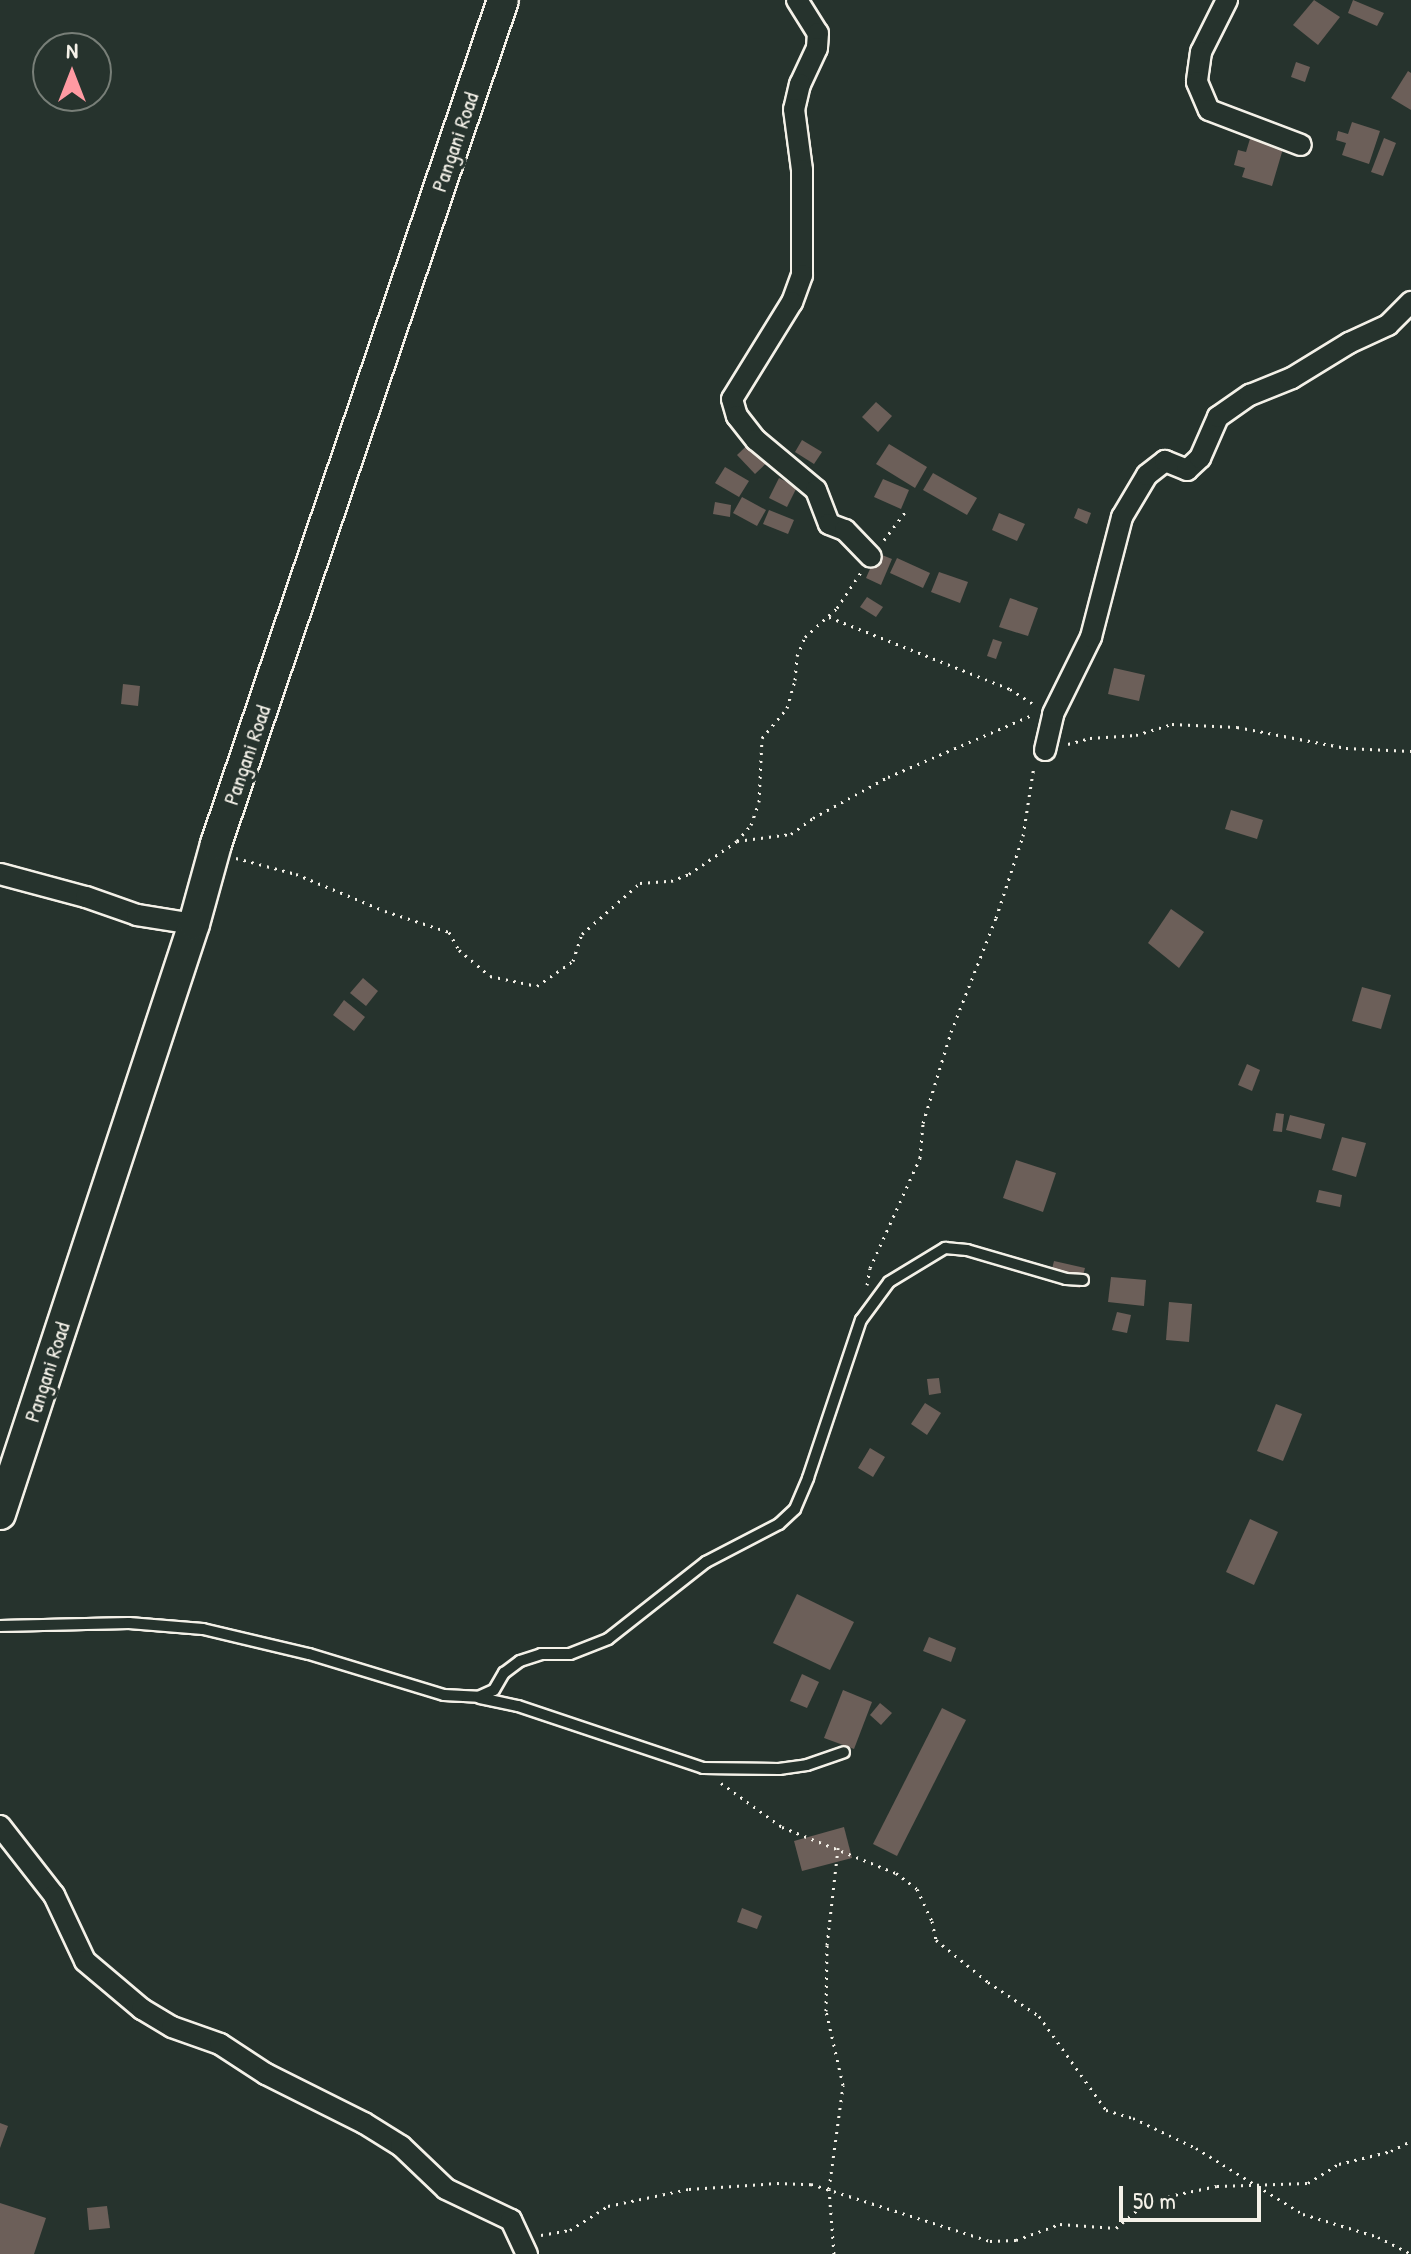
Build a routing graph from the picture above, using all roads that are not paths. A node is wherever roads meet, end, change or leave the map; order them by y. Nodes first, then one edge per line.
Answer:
1 (503, 0) edge
2 (797, 0) edge
3 (1227, 0) edge
4 (1301, 145) dead end
5 (1411, 302) edge
6 (871, 557) road end
7 (1045, 750) road end
8 (0, 874) edge
9 (194, 924) junction
10 (1083, 1280) dead end
11 (1, 1508) edge
12 (0, 1626) edge
13 (478, 1697) junction
14 (844, 1752) dead end
15 (0, 1826) edge
16 (527, 2254) edge

1 - 9 main road, Pangani Road
2 - 6 street
3 - 4 street
5 - 7 street
8 - 9 street
9 - 11 main road, Pangani Road
10 - 13 lane
12 - 13 lane
13 - 14 lane
15 - 16 street

